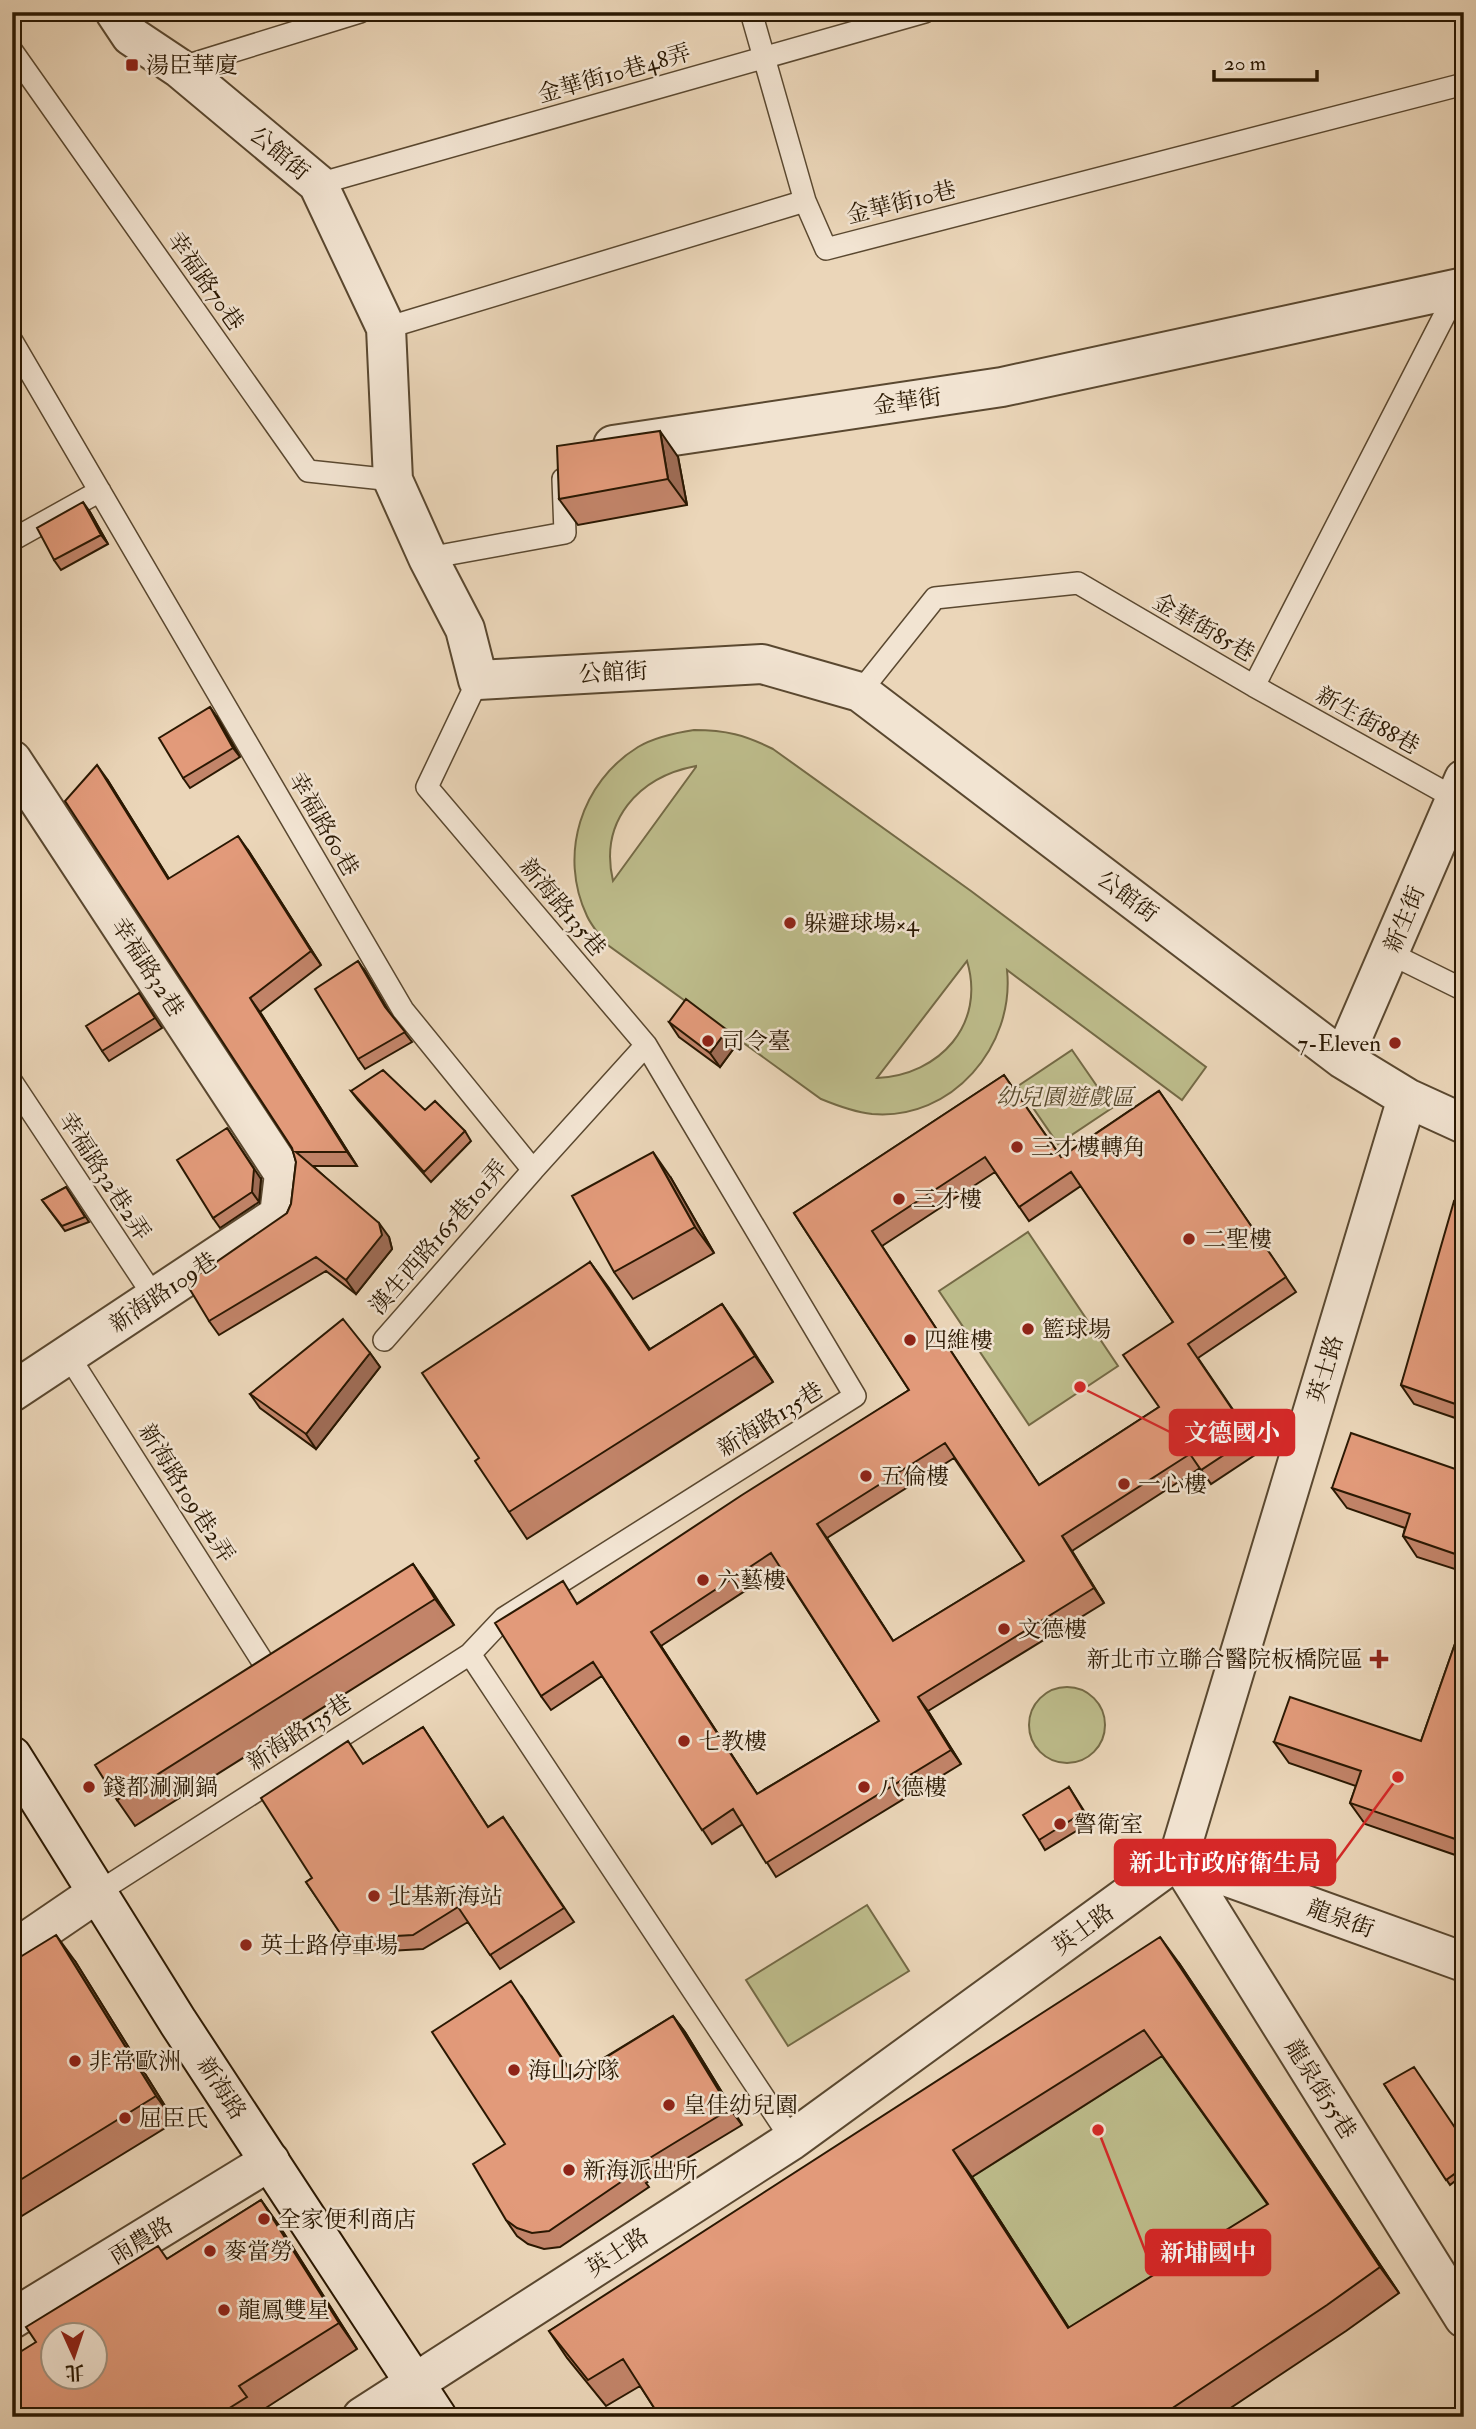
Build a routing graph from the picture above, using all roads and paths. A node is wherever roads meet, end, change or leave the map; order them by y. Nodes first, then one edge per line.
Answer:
1 (115, 12) edge
2 (360, 12) edge
3 (751, 12) edge
4 (925, 12) edge
5 (12, 51) edge
6 (765, 58) junction
7 (179, 68) junction
8 (1464, 84) edge
9 (318, 184) junction
10 (804, 201) junction
11 (1461, 288) edge
12 (386, 328) junction
13 (12, 341) edge
14 (562, 452) joint
15 (393, 480) junction
16 (100, 491) junction
17 (12, 540) edge
18 (428, 558) junction
19 (478, 680) junction
20 (1254, 687) junction
21 (860, 692) junction
22 (12, 760) edge
23 (1461, 794) edge
24 (1389, 953) junction
25 (1464, 990) edge
26 (646, 1045) junction
27 (1343, 1059) junction
28 (12, 1082) edge
29 (1407, 1098) junction
30 (1464, 1124) edge
31 (533, 1170) junction
32 (284, 1174) joint
33 (155, 1298) junction
34 (384, 1340) dead end
35 (68, 1355) junction
36 (17, 1380) edge
37 (470, 1654) junction
38 (261, 1659) edge
39 (12, 1756) edge
40 (1178, 1859) junction
41 (97, 1893) junction
42 (12, 1951) edge
43 (1464, 1962) edge
44 (792, 2140) junction
45 (270, 2161) junction
46 (1464, 2318) edge
47 (12, 2319) edge
48 (415, 2383) junction
49 (362, 2417) edge
50 (437, 2417) edge

1 - 7 street, 公館街
2 - 7 lane
3 - 6 lane
4 - 6 lane, 金華街10巷48弄
5 - 15 lane, 幸福路70巷
6 - 9 lane, 金華街10巷48弄
6 - 10 lane
7 - 9 street, 公館街
8 - 10 lane, 金華街10巷
9 - 12 street, 公館街
10 - 12 lane
11 - 14 street, 金華街
11 - 20 lane, 金華街85巷
12 - 15 street, 公館街
13 - 16 lane, 幸福路60巷
14 - 18 lane, 金華街
15 - 18 street, 公館街
16 - 17 lane
16 - 31 lane, 幸福路60巷
18 - 19 street, 公館街
19 - 21 street, 公館街
19 - 26 lane, 新海路135巷
20 - 21 lane, 金華街85巷
20 - 23 lane, 新生街88巷
21 - 27 street, 公館街
22 - 32 street, 幸福路32巷
23 - 24 street, 新生街
24 - 25 lane
24 - 27 street, 新生街
26 - 31 lane
26 - 37 lane, 新海路135巷
27 - 29 street, 公館街
28 - 33 lane, 幸福路32巷2弄
29 - 30 street, 公館街
29 - 40 street, 英士路
31 - 34 lane, 漢生西路165巷101弄
32 - 33 street, 新海路109巷
33 - 35 street, 新海路109巷
35 - 36 street, 新海路109巷
35 - 38 lane, 新海路109巷2弄
37 - 41 lane, 新海路135巷
37 - 44 lane
39 - 41 street, 新海路
40 - 43 street, 龍泉街
40 - 44 street, 英士路
40 - 46 street, 龍泉街55巷
41 - 42 street
41 - 45 street, 新海路
44 - 48 street, 英士路
45 - 47 street, 雨農路
45 - 48 street, 新海路
48 - 49 street, 英士路
48 - 50 street, 新海路

